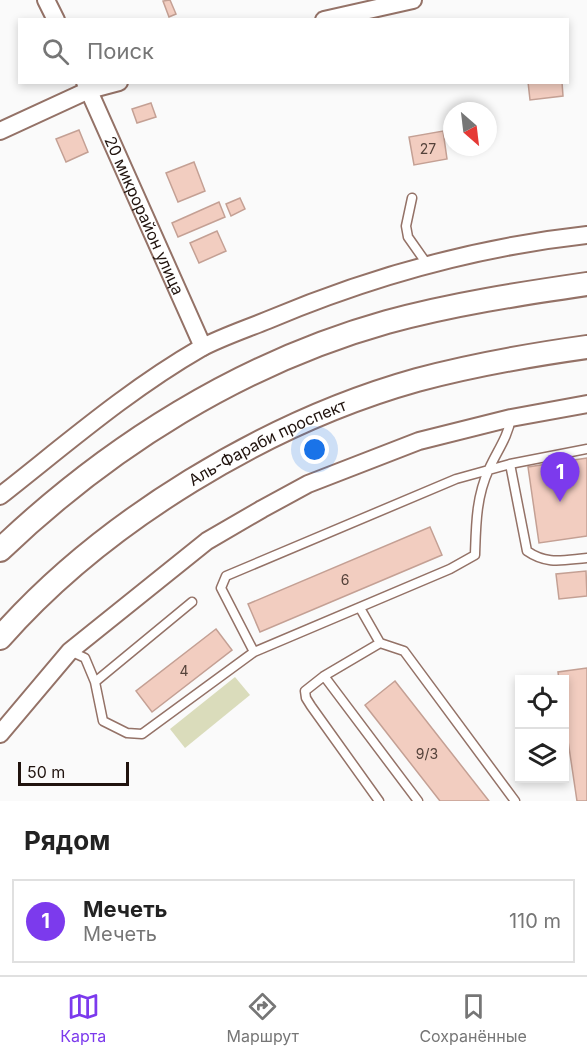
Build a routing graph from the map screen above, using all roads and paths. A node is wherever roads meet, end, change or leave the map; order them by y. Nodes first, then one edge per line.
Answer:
1 (46, 0) edge
2 (413, 0) edge
3 (55, 18) edge
4 (333, 18) edge
5 (103, 84) edge
6 (87, 86) edge
7 (0, 131) edge
8 (412, 198) dead end
9 (587, 234) edge
10 (427, 264) junction
11 (587, 284) edge
12 (203, 347) junction
13 (587, 347) edge
14 (587, 404) edge
15 (511, 418) junction
16 (587, 449) edge
17 (510, 464) junction
18 (489, 470) junction
19 (0, 496) edge
20 (0, 550) edge
21 (587, 558) edge
22 (192, 602) dead end
23 (360, 608) junction
24 (0, 638) edge
25 (380, 643) junction
26 (70, 651) junction
27 (254, 652) junction
28 (324, 676) junction
29 (95, 682) junction
30 (0, 734) edge
31 (379, 801) edge
32 (418, 801) edge
33 (515, 801) edge

1 - 3 street
2 - 4 street
5 - 6 street
6 - 7 street
6 - 12 street, 20 микрорайон улица
8 - 10 lane
9 - 10 street
10 - 12 street
11 - 20 street
12 - 19 street
13 - 24 street, Аль-Фараби проспект
14 - 15 street
15 - 18 lane
15 - 26 street
16 - 17 lane
17 - 18 lane
17 - 21 lane
18 - 23 lane
18 - 27 lane
22 - 29 lane
23 - 25 lane
23 - 27 lane
25 - 28 lane
25 - 33 lane
26 - 29 lane
26 - 30 street
27 - 29 lane
28 - 31 lane
28 - 32 lane

